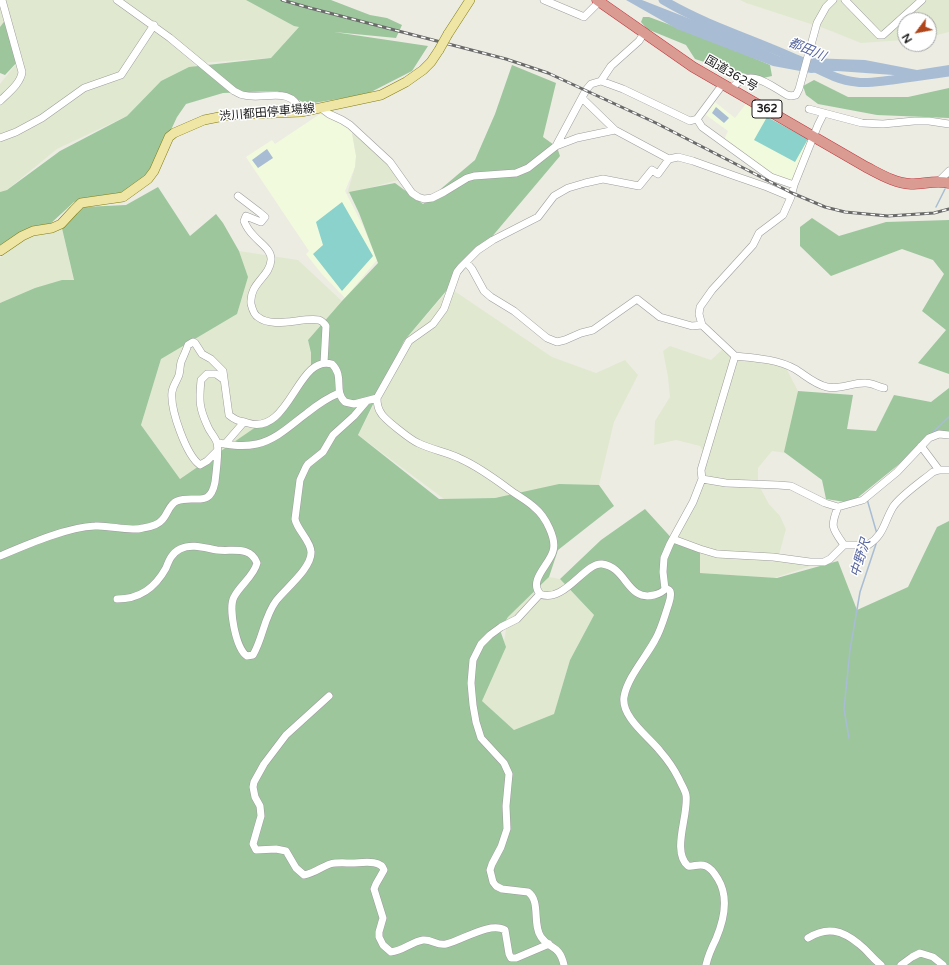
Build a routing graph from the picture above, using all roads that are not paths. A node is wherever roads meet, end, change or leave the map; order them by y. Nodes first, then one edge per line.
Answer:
1 (2, 0) edge
2 (117, 0) edge
3 (470, 0) edge
4 (544, 0) edge
5 (833, 0) edge
6 (845, 0) edge
7 (922, 0) edge
8 (598, 1) edge
9 (154, 25) junction
10 (644, 33) junction
11 (601, 81) junction
12 (727, 86) junction
13 (582, 98) junction
14 (0, 101) edge
15 (321, 108) junction
16 (809, 109) dead end
17 (301, 112) junction
18 (824, 113) junction
19 (697, 119) junction
20 (949, 124) edge
21 (615, 130) junction
22 (814, 136) junction
23 (0, 138) edge
24 (556, 146) junction
25 (669, 158) junction
26 (949, 171) edge
27 (944, 182) edge
28 (794, 185) junction
29 (238, 196) dead end
30 (791, 198) junction
31 (0, 251) edge
32 (466, 262) junction
33 (702, 325) junction
34 (735, 356) junction
35 (324, 363) junction
36 (223, 379) junction
37 (884, 388) dead end
38 (339, 393) junction
39 (377, 398) junction
40 (366, 402) junction
41 (244, 422) junction
42 (949, 435) edge
43 (217, 443) junction
44 (225, 444) junction
45 (921, 446) junction
46 (217, 451) junction
47 (939, 470) junction
48 (949, 470) edge
49 (702, 479) junction
50 (838, 507) junction
51 (673, 539) junction
52 (844, 544) junction
53 (0, 556) edge
54 (665, 588) junction
55 (540, 594) junction
56 (117, 599) dead end
57 (329, 696) dead end
58 (808, 938) dead end
59 (549, 944) junction
60 (564, 965) edge
61 (706, 965) edge
62 (881, 965) edge
63 (901, 965) edge
64 (943, 965) edge

1 - 14 street
2 - 9 street
3 - 15 main road, 渋川都田停車場線, bridge
4 - 8 street
5 - 12 street
6 - 7 street
8 - 10 highway, 国道362号 / 362
9 - 17 street
9 - 23 street
10 - 11 street
10 - 12 highway, 国道362号 / 362
11 - 13 street
11 - 19 street
12 - 19 street
12 - 22 highway, 国道362号 / 362
13 - 21 street
13 - 24 street
15 - 17 main road, 渋川都田停車場線
15 - 24 street
16 - 18 street
17 - 31 main road, 渋川都田停車場線
18 - 20 street
18 - 22 street
19 - 28 street
21 - 24 street
21 - 25 street
22 - 27 highway, 国道362号 / 362
22 - 28 street
25 - 30 street
25 - 32 street
26 - 27 street
28 - 30 street
29 - 35 street
30 - 33 street
32 - 33 street
32 - 39 street
33 - 34 street
34 - 37 street
34 - 49 street
35 - 38 street
35 - 41 street
36 - 41 street
36 - 43 street
36 - 46 street
38 - 40 street
38 - 44 street
39 - 40 street
39 - 55 street
40 - 56 street
41 - 44 street
42 - 45 street
43 - 44 street
43 - 46 street
45 - 47 street
45 - 50 street
46 - 53 street
47 - 48 street
47 - 52 street
49 - 50 street
49 - 51 street
50 - 52 street
51 - 52 street
51 - 54 street
54 - 55 street
54 - 61 street
55 - 59 street
57 - 59 street
58 - 62 street
59 - 60 street
63 - 64 street

